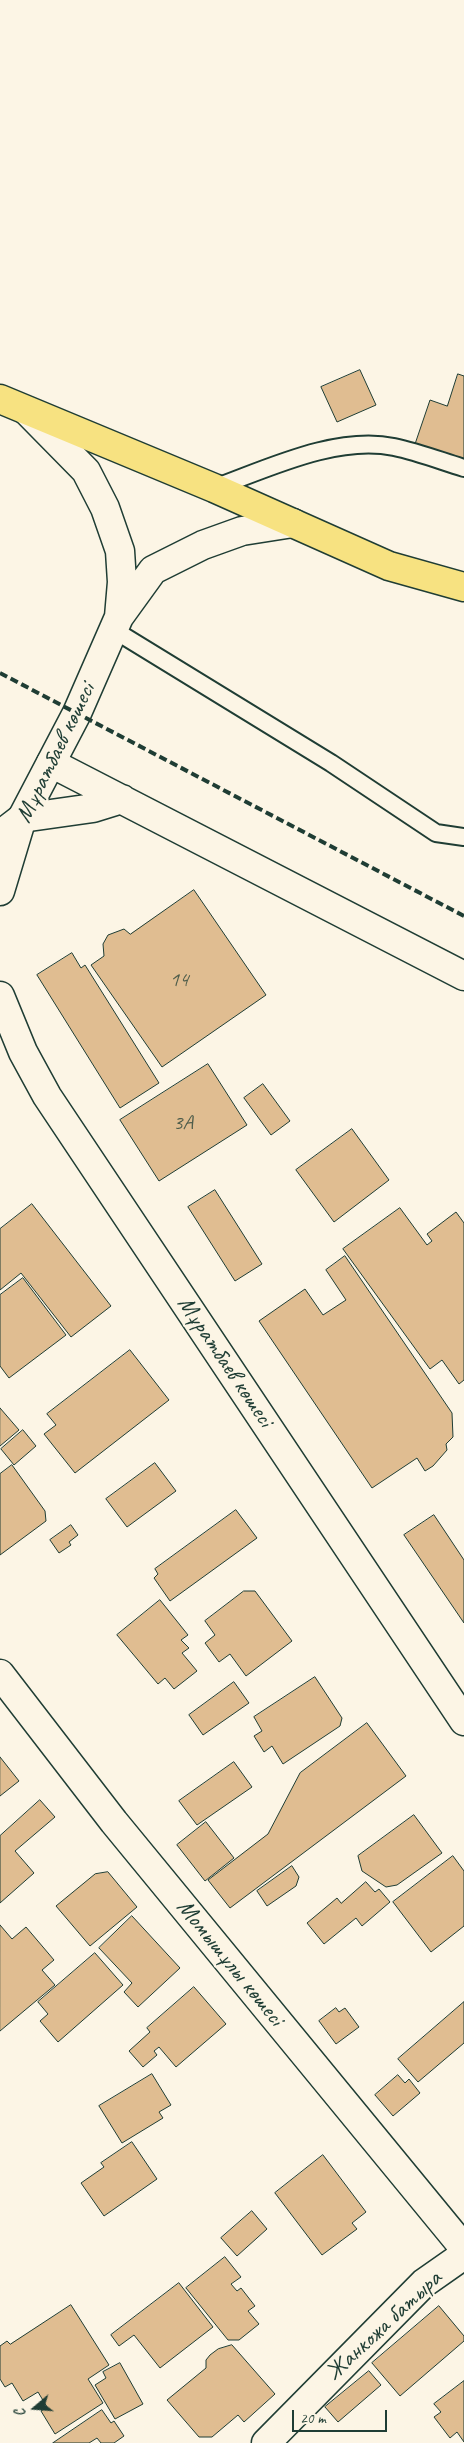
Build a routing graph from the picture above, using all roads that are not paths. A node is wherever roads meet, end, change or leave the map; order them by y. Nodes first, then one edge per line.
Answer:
1 (0, 400) edge
2 (26, 411) junction
3 (464, 468) edge
4 (214, 488) junction
5 (293, 523) junction
6 (464, 587) edge
7 (116, 623) junction
8 (52, 762) junction
9 (122, 799) junction
10 (22, 818) junction
11 (0, 835) edge
12 (464, 837) edge
13 (0, 891) edge
14 (464, 976) edge
15 (0, 996) edge
16 (0, 1674) edge
17 (464, 1720) edge
18 (464, 2248) edge
19 (464, 2256) edge
20 (266, 2443) edge

1 - 2 main road
2 - 4 main road
2 - 7 street
3 - 4 lane
4 - 5 main road
5 - 6 main road
5 - 7 street
7 - 8 street, Мұратбаев көшесі
7 - 12 lane
8 - 9 street
8 - 10 street, Мұратбаев көшесі
9 - 10 street
9 - 14 street
10 - 11 street
10 - 13 street, Мұратбаев көшесі
15 - 17 street, Мұратбаев көшесі
16 - 18 street, Момышұлы көшесі
19 - 20 street, Жанкожа батыра

